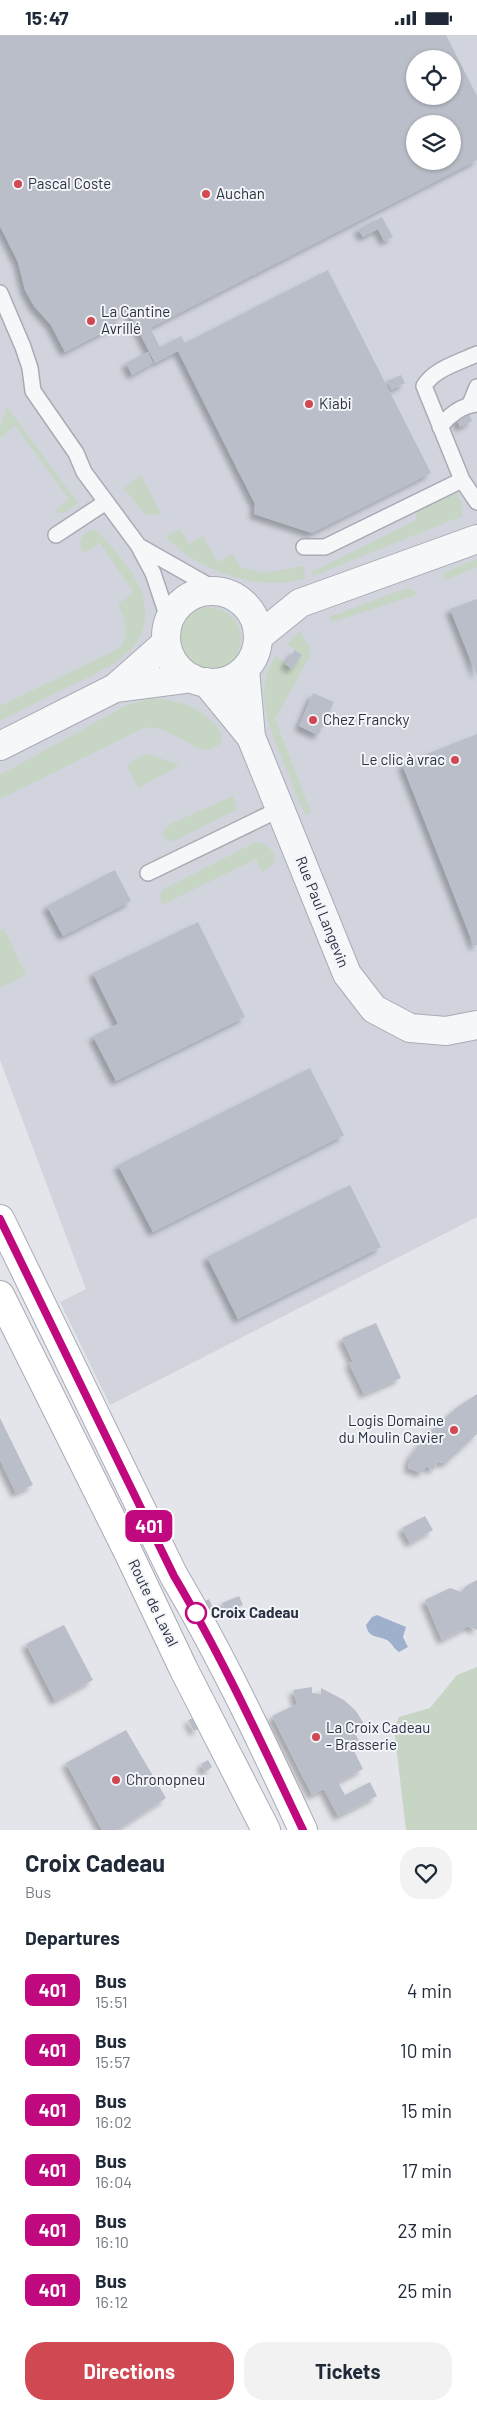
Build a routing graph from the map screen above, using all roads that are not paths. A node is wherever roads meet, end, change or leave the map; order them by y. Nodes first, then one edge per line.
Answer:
1 (2, 302) edge
2 (477, 354) edge
3 (477, 387) edge
4 (475, 403) edge
5 (440, 427) junction
6 (462, 479) junction
7 (106, 502) junction
8 (477, 502) edge
9 (56, 535) dead end
10 (477, 539) edge
11 (138, 545) junction
12 (304, 547) dead end
13 (229, 595) junction
14 (300, 603) junction
15 (168, 632) junction
16 (258, 637) junction
17 (245, 669) junction
18 (199, 680) junction
19 (115, 687) junction
20 (251, 737) junction
21 (0, 746) edge
22 (280, 809) junction
23 (148, 873) dead end
24 (477, 1025) edge
25 (0, 1219) edge
26 (0, 1295) edge
27 (266, 1830) edge
28 (303, 1830) edge

1 - 7 lane
2 - 5 lane
3 - 4 lane
4 - 5 lane
5 - 6 lane
6 - 8 lane
6 - 12 lane
7 - 9 lane
7 - 11 lane
10 - 14 street
11 - 13 lane
11 - 15 lane
13 - 14 street
13 - 15 street
13 - 16 street
14 - 16 street
15 - 18 street
15 - 19 street
16 - 17 street
17 - 18 street
17 - 20 street, Rue Paul Langevin
18 - 19 street
18 - 20 street, Rue Paul Langevin
19 - 21 street
20 - 22 street, Rue Paul Langevin
22 - 23 lane
22 - 24 street, Rue Paul Langevin
25 - 28 main road, Route de Laval
26 - 27 main road, Route de Laval

